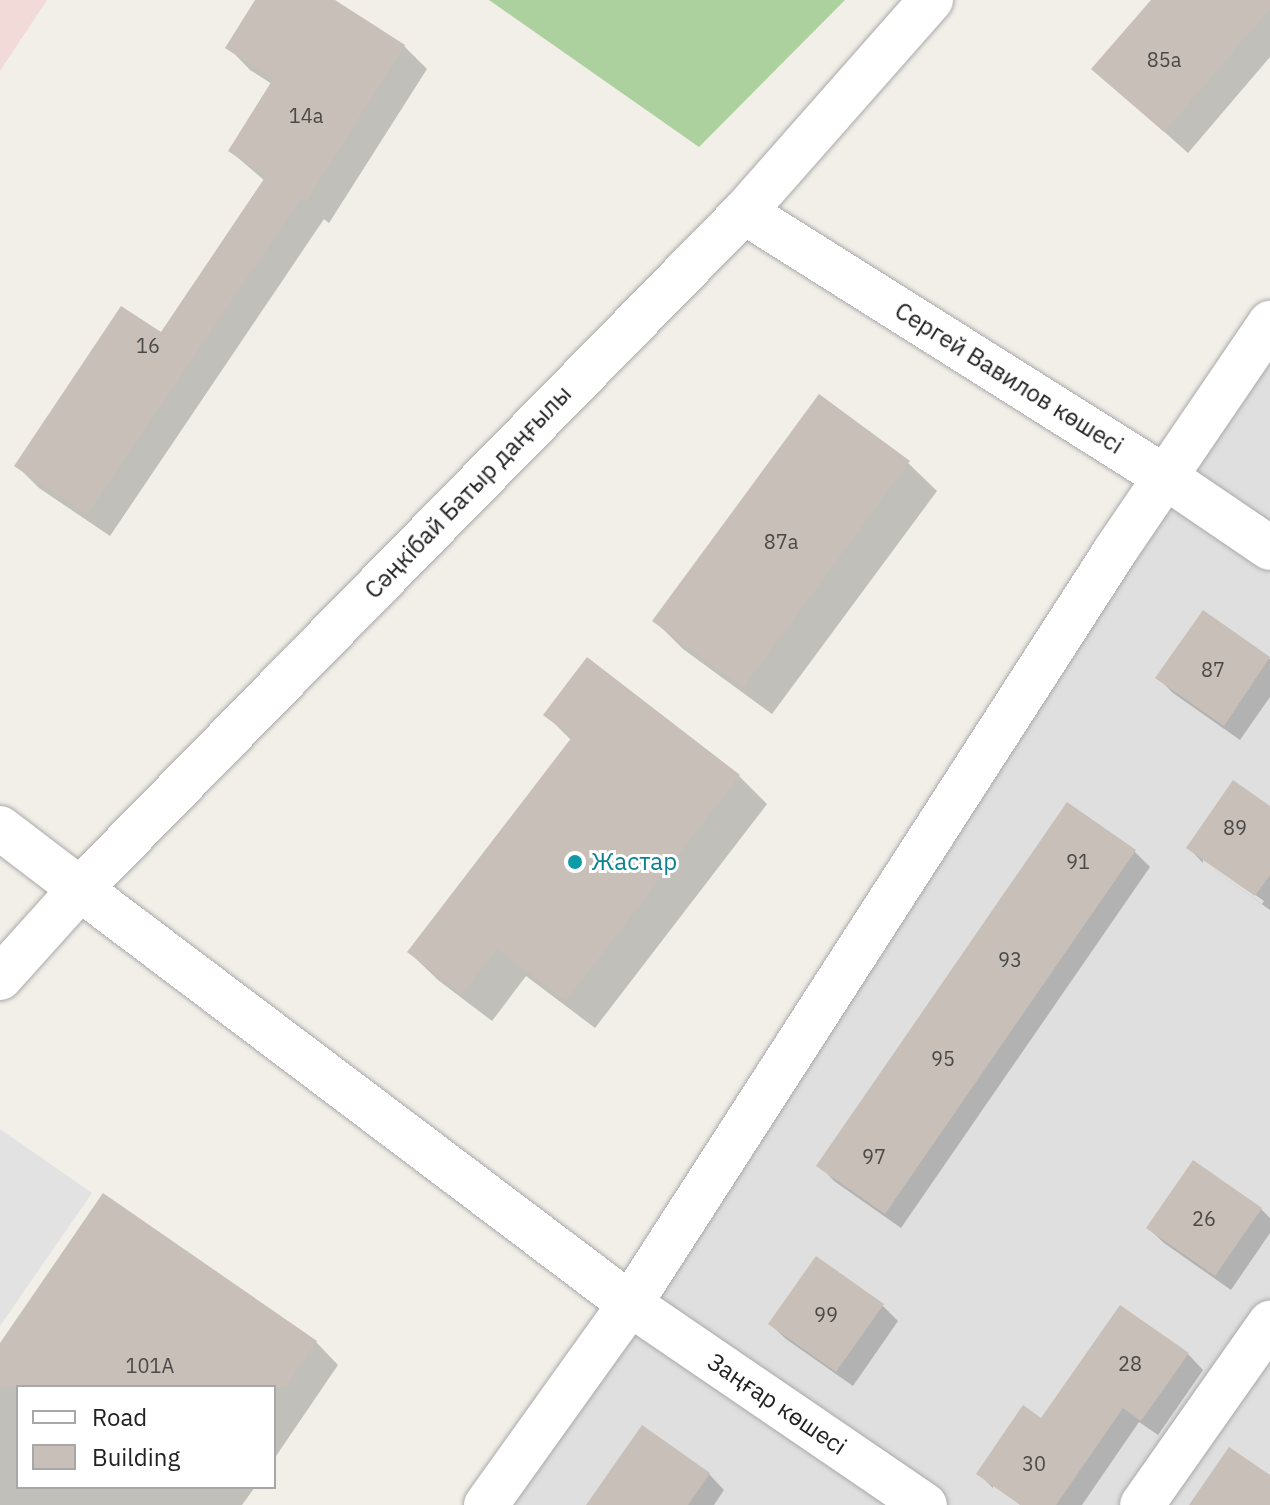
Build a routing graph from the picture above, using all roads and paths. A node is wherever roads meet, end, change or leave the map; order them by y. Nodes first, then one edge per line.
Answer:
1 (931, 0) edge
2 (744, 212) junction
3 (1270, 323) edge
4 (1164, 476) junction
5 (1270, 548) edge
6 (0, 828) edge
7 (80, 889) junction
8 (0, 978) edge
9 (630, 1304) junction
10 (1270, 1323) edge
11 (486, 1505) edge
12 (925, 1505) edge
13 (1142, 1505) edge

1 - 2 street, Сәңкібай Батыр даңғылы
2 - 4 street, Сергей Вавилов көшесі
2 - 7 street, Сәңкібай Батыр даңғылы
3 - 4 street
4 - 5 street, Сергей Вавилов көшесі
4 - 9 street
6 - 7 street, Заңғар көшесі
7 - 8 street, Сәңкібай Батыр даңғылы
7 - 9 street, Заңғар көшесі
9 - 11 street
9 - 12 street, Заңғар көшесі
10 - 13 street

